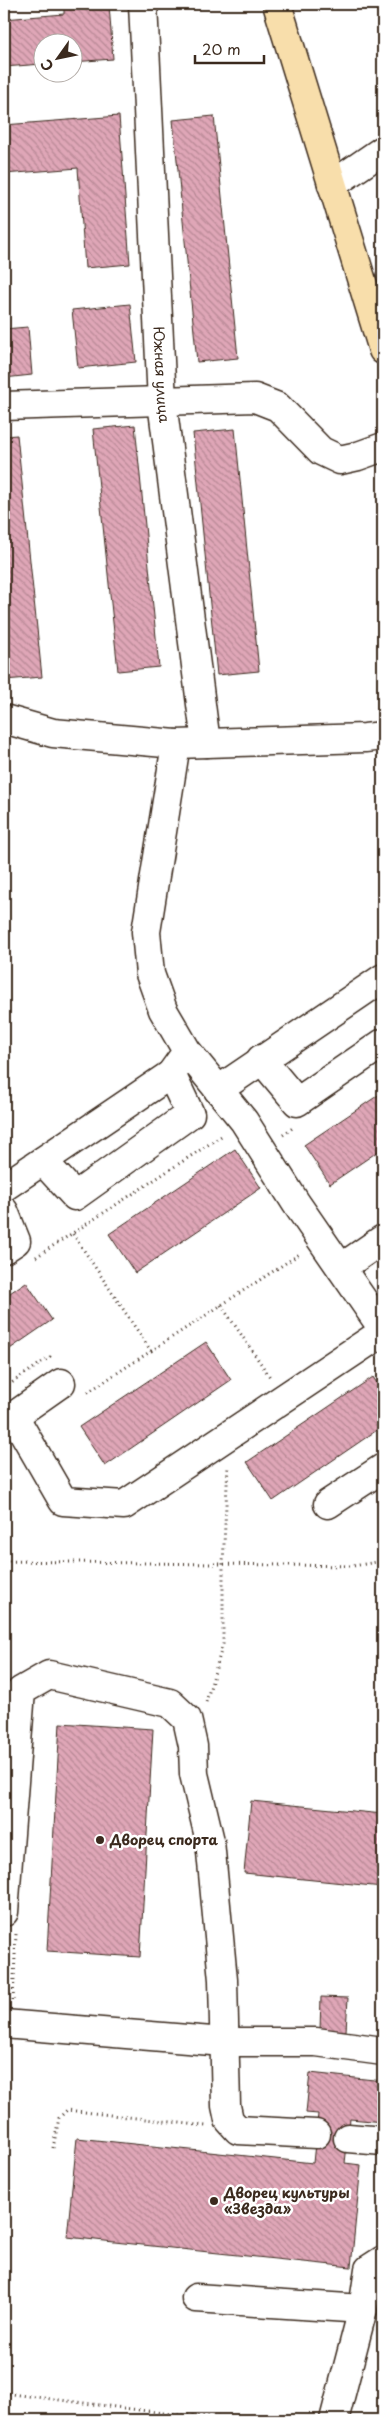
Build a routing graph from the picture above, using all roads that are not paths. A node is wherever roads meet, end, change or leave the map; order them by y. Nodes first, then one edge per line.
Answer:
1 (143, 4) edge
2 (276, 4) edge
3 (383, 150) edge
4 (332, 185) junction
5 (383, 350) edge
6 (162, 402) junction
7 (4, 406) edge
8 (383, 448) edge
9 (4, 718) edge
10 (383, 736) edge
11 (206, 743) junction
12 (176, 744) junction
13 (383, 978) edge
14 (383, 1043) edge
15 (188, 1051) junction
16 (261, 1059) junction
17 (171, 1074) junction
18 (218, 1090) junction
19 (43, 1161) junction
20 (4, 1187) edge
21 (4, 1211) edge
22 (383, 1239) edge
23 (4, 1249) edge
24 (341, 1268) junction
25 (383, 1331) edge
26 (72, 1389) road end
27 (9, 1419) edge
28 (383, 1468) edge
29 (328, 1504) dead end
30 (8, 1789) edge
31 (10, 1924) edge
32 (8, 2017) edge
33 (224, 2042) junction
34 (383, 2051) edge
35 (316, 2134) dead end
36 (348, 2138) dead end
37 (383, 2141) edge
38 (383, 2260) edge
39 (196, 2298) dead end
40 (363, 2309) junction
41 (334, 2420) edge

1 - 6 lane, Южная улица
2 - 4 main road
3 - 4 lane
4 - 5 main road
6 - 7 lane
6 - 8 lane
6 - 11 lane, Южная улица
9 - 12 lane
10 - 11 lane
11 - 12 lane
12 - 15 lane
13 - 16 lane
14 - 16 lane
15 - 17 lane
15 - 18 lane
16 - 18 lane
17 - 19 lane
17 - 19 lane
18 - 24 lane
19 - 20 lane
21 - 23 lane
22 - 24 lane
24 - 25 lane
25 - 27 lane
26 - 27 lane
28 - 29 lane
30 - 31 lane
30 - 33 lane
32 - 33 lane
33 - 34 lane
33 - 35 lane
36 - 37 lane
38 - 40 lane
39 - 40 lane
40 - 41 lane

